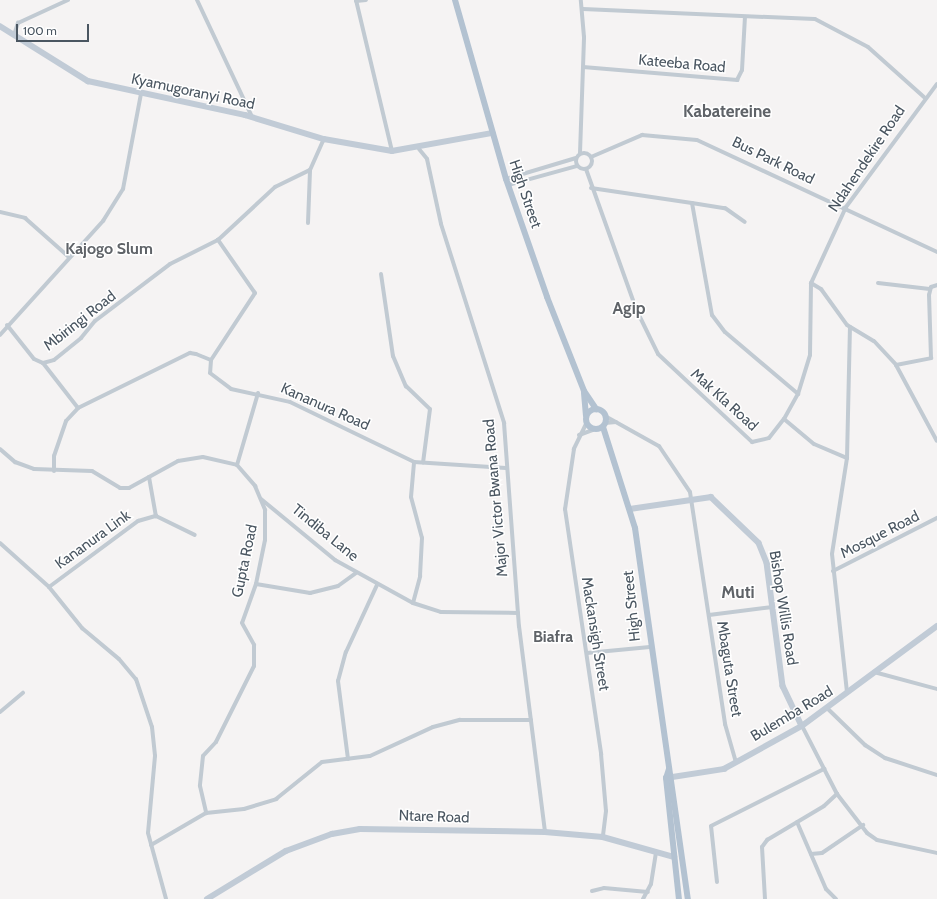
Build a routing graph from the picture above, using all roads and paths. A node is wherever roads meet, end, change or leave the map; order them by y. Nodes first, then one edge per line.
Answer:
1 (68, 0) edge
2 (197, 0) edge
3 (356, 0) edge
4 (366, 0) edge
5 (454, 0) edge
6 (580, 0) edge
7 (583, 9) junction
8 (745, 17) junction
9 (0, 26) edge
10 (14, 36) junction
11 (583, 67) junction
12 (937, 84) edge
13 (140, 94) junction
14 (924, 97) junction
15 (252, 117) junction
16 (492, 133) junction
17 (324, 138) junction
18 (419, 149) junction
19 (392, 151) junction
20 (580, 153) junction
21 (591, 157) junction
22 (576, 158) junction
23 (577, 166) junction
24 (586, 169) junction
25 (310, 170) junction
26 (507, 182) junction
27 (591, 188) junction
28 (692, 203) junction
29 (846, 207) junction
30 (0, 212) edge
31 (745, 222) dead end
32 (308, 223) dead end
33 (218, 240) junction
34 (937, 252) edge
35 (69, 257) junction
36 (382, 274) dead end
37 (811, 283) junction
38 (878, 283) dead end
39 (937, 285) edge
40 (930, 289) junction
41 (7, 325) junction
42 (850, 327) junction
43 (0, 334) edge
44 (211, 360) junction
45 (43, 363) junction
46 (896, 365) junction
47 (584, 392) junction
48 (258, 393) junction
49 (798, 394) junction
50 (78, 408) junction
51 (596, 409) junction
52 (586, 415) junction
53 (606, 416) junction
54 (784, 419) junction
55 (617, 422) junction
56 (586, 424) junction
57 (604, 425) junction
58 (594, 430) junction
59 (579, 435) junction
60 (937, 441) edge
61 (606, 443) junction
62 (0, 449) edge
63 (846, 458) junction
64 (414, 462) junction
65 (423, 463) junction
66 (237, 465) junction
67 (506, 468) junction
68 (54, 471) junction
69 (150, 477) junction
70 (261, 498) junction
71 (692, 498) junction
72 (630, 509) junction
73 (156, 516) junction
74 (937, 518) edge
75 (196, 535) dead end
76 (0, 543) edge
77 (833, 571) junction
78 (356, 573) junction
79 (256, 584) junction
80 (376, 585) junction
81 (50, 587) junction
82 (413, 603) junction
83 (772, 607) junction
84 (518, 613) junction
85 (708, 615) junction
86 (937, 626) edge
87 (650, 647) junction
88 (587, 653) junction
89 (874, 672) junction
90 (937, 689) edge
91 (23, 693) dead end
92 (847, 694) junction
93 (828, 708) junction
94 (0, 712) edge
95 (531, 720) junction
96 (802, 726) junction
97 (348, 759) junction
98 (736, 762) junction
99 (824, 769) junction
100 (937, 775) edge
101 (669, 777) junction
102 (837, 794) junction
103 (206, 813) junction
104 (797, 822) junction
105 (863, 825) junction
106 (545, 832) junction
107 (603, 837) junction
108 (151, 845) junction
109 (937, 853) edge
110 (656, 854) junction
111 (811, 854) junction
112 (674, 857) junction
113 (716, 882) dead end
114 (686, 889) junction
115 (678, 890) junction
116 (592, 891) dead end
117 (648, 892) junction
118 (166, 899) edge
119 (207, 899) edge
120 (643, 899) edge
121 (679, 899) edge
122 (688, 899) edge
123 (765, 899) edge
124 (836, 899) edge

1 - 10 street
2 - 15 street
3 - 4 street
3 - 19 street
5 - 16 main road, High Street
6 - 7 street
7 - 8 street
7 - 11 street
8 - 11 street, Kateeba Road
8 - 14 street
9 - 10 main road, Kyamugoranyi Road
10 - 13 main road, Kyamugoranyi Road
11 - 20 street
12 - 14 street, Ndahendekire Road
13 - 15 main road, Kyamugoranyi Road
13 - 35 street
14 - 29 street, Ndahendekire Road
15 - 17 main road, Kyamugoranyi Road
16 - 18 main road, Kyamugoranyi Road
16 - 26 main road, High Street
17 - 19 main road, Kyamugoranyi Road
17 - 25 street
18 - 19 main road, Kyamugoranyi Road
18 - 67 street, Major Victor Bwana Road
20 - 21 street
20 - 22 street
21 - 24 street
21 - 29 street, Bus Park Road
22 - 23 street
22 - 26 street
23 - 24 street
23 - 26 street
24 - 27 street, Mak Kla Road
25 - 32 street
25 - 33 street, Mbiringi Road
26 - 47 main road, High Street
27 - 28 street
27 - 54 street, Mak Kla Road
28 - 31 street
28 - 49 street
29 - 34 street, Bus Park Road
29 - 37 street, Ndahendekire Road
30 - 35 street
33 - 44 street
33 - 45 street, Mbiringi Road
35 - 41 street
36 - 65 street
37 - 42 street
37 - 49 street
38 - 40 street
39 - 40 street
40 - 46 street
41 - 43 street
41 - 45 street, Mbiringi Road
42 - 46 street
42 - 63 street
44 - 48 street, Kananura Road
44 - 50 street
45 - 50 street
46 - 60 street
47 - 51 main road, High Street
47 - 52 main road, High Street
48 - 64 street, Kananura Road
48 - 66 street
49 - 54 street
50 - 68 street
51 - 52 main road
51 - 53 main road
52 - 56 main road
53 - 55 street, Mbaguta Street
53 - 57 main road
54 - 63 street, Mak Kla Road
55 - 57 street
55 - 71 street, Mbaguta Street
56 - 58 main road
56 - 59 street, Mackansigh Street
57 - 58 main road
57 - 61 main road, High Street
58 - 59 street
58 - 61 main road, High Street
59 - 88 street, Mackansigh Street
61 - 72 main road, High Street
62 - 68 street
63 - 77 street
64 - 65 street, Kananura Road
64 - 82 street
65 - 67 street, Kananura Road
66 - 69 street
66 - 70 street, Gupta Road
67 - 84 street, Major Victor Bwana Road
68 - 69 street
69 - 73 street
70 - 78 street, Tindiba Lane
70 - 79 street, Gupta Road
71 - 72 main road, Bishop Willis Road
71 - 83 main road, Bishop Willis Road
71 - 85 street, Mbaguta Street
72 - 87 main road, High Street
73 - 75 street
73 - 81 street, Kananura Link
74 - 77 street, Mosque Road
76 - 81 street
77 - 92 street
78 - 79 street
78 - 80 street, Tindiba Lane
79 - 103 street, Gupta Road
80 - 82 street, Tindiba Lane
80 - 97 street
81 - 108 street
82 - 84 street, Tindiba Lane
83 - 85 street
83 - 96 main road, Bishop Willis Road
84 - 95 street, Major Victor Bwana Road
85 - 98 street, Mbaguta Street
86 - 89 main road, Bulemba Road
87 - 88 street
87 - 101 main road, High Street
88 - 107 street, Mackansigh Street
89 - 90 street
89 - 92 main road, Bulemba Road
91 - 94 street
92 - 93 main road, Bulemba Road
93 - 96 main road, Bulemba Road
93 - 100 street
95 - 97 street
95 - 106 street, Major Victor Bwana Road
96 - 98 main road, Bulemba Road
96 - 99 street
97 - 103 street
98 - 101 main road, Bulemba Road
99 - 102 street
99 - 113 street
101 - 112 main road, High Street
101 - 114 main road, High Street
102 - 104 street
102 - 105 street
103 - 108 street
104 - 111 street
104 - 123 street
105 - 109 street
105 - 111 street
106 - 107 main road, Ntare Road
106 - 119 main road, Ntare Road
107 - 110 main road, Ntare Road
108 - 118 street
110 - 112 main road, Ntare Road
110 - 117 street
111 - 124 street
112 - 115 main road, High Street
114 - 115 main road
114 - 122 main road, High Street
115 - 121 main road, High Street
116 - 117 street
117 - 120 street

